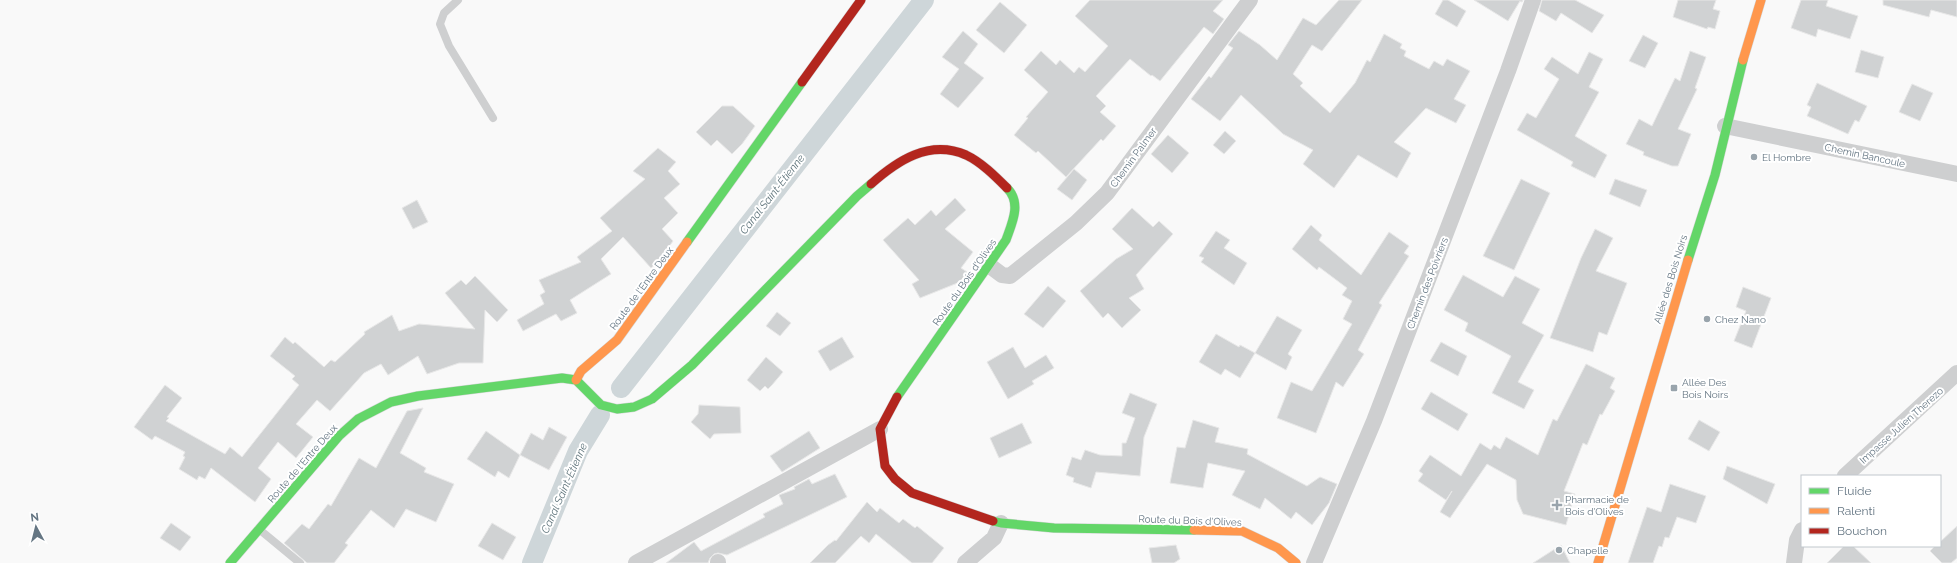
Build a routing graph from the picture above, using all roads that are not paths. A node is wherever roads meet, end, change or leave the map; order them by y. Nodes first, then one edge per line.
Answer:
1 (458, 0) edge
2 (861, 0) edge
3 (1250, 0) edge
4 (1533, 0) edge
5 (1761, 0) edge
6 (493, 118) dead end
7 (1726, 126) junction
8 (1957, 174) edge
9 (990, 266) junction
10 (1957, 373) edge
11 (576, 380) junction
12 (880, 429) junction
13 (1845, 475) edge
14 (1001, 523) junction
15 (260, 530) junction
16 (1801, 532) edge
17 (230, 563) edge
18 (300, 563) edge
19 (636, 563) edge
20 (965, 563) edge
21 (1296, 563) edge
22 (1314, 563) edge
23 (1598, 563) edge
24 (1794, 563) edge

1 - 6 lane
2 - 11 main road, Route de l'Entre Deux
3 - 9 street, Chemin Palmer
4 - 22 street, Chemin des Poivriers
5 - 7 main road, Allée des Bois Noirs
7 - 8 street, Chemin Bancoule
7 - 23 main road, Allée des Bois Noirs
9 - 11 main road, Route du Bois d'Olives
9 - 12 main road, Route du Bois d'Olives
10 - 13 street, Impasse Julien Therezo
11 - 15 main road, Route de l'Entre Deux
12 - 14 main road, Route du Bois d'Olives
12 - 19 street
14 - 20 street
14 - 21 main road, Route du Bois d'Olives
15 - 17 main road, Route de l'Entre Deux
15 - 18 lane
16 - 24 street

